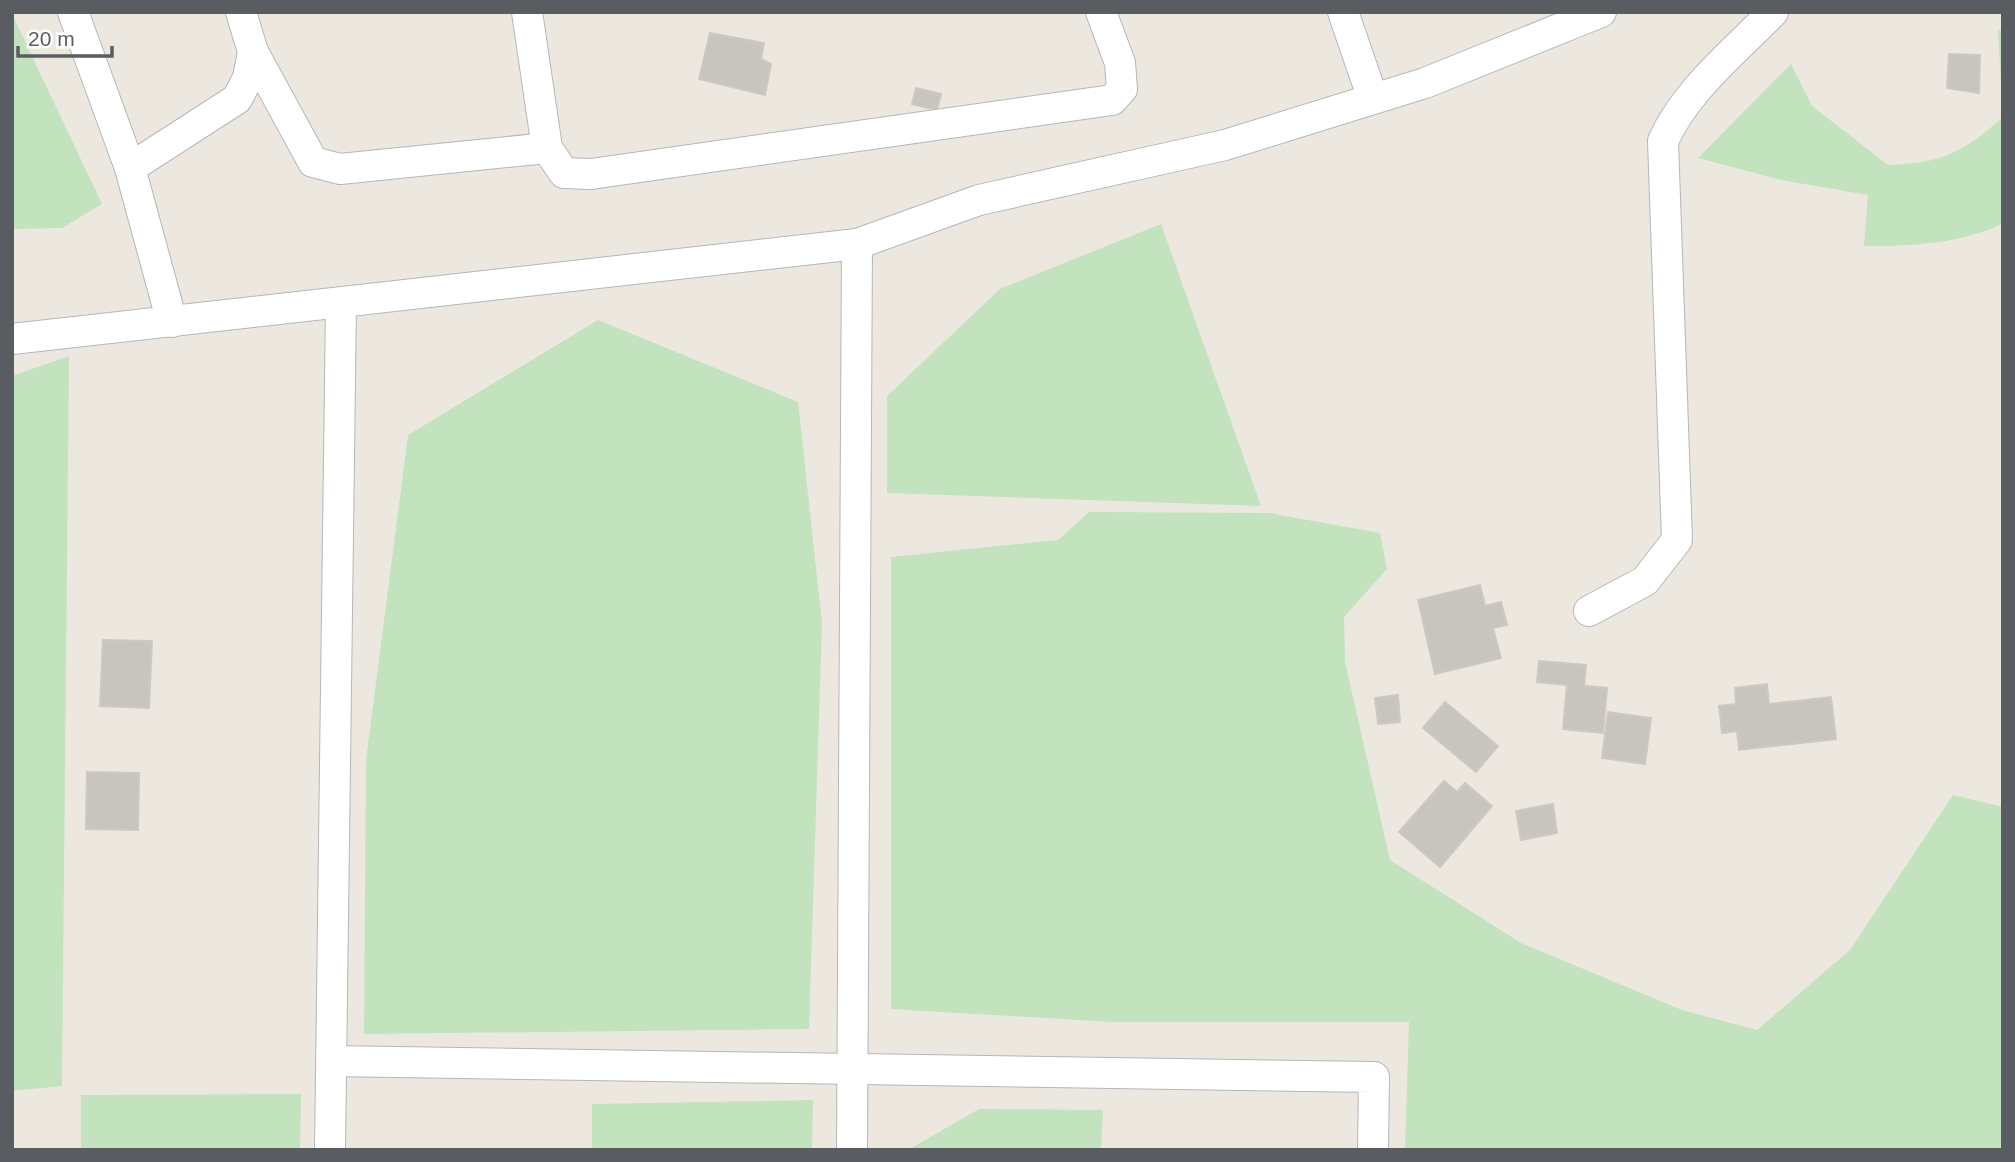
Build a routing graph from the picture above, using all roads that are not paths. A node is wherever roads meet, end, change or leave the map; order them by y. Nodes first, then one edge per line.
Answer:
1 (73, 12) edge
2 (241, 12) edge
3 (527, 12) edge
4 (1101, 12) edge
5 (1342, 12) edge
6 (1601, 12) edge
7 (1773, 12) edge
8 (253, 52) junction
9 (1373, 99) junction
10 (547, 148) junction
11 (130, 168) junction
12 (856, 244) junction
13 (341, 303) junction
14 (172, 322) junction
15 (12, 339) edge
16 (1589, 611) dead end
17 (331, 1060) junction
18 (853, 1069) junction
19 (330, 1150) edge
20 (852, 1150) edge
21 (1373, 1150) edge

1 - 11 street
2 - 8 street
3 - 10 street
4 - 10 street
5 - 9 street
6 - 9 street
7 - 16 street
8 - 10 street
8 - 11 street
9 - 12 street
11 - 14 street
12 - 13 street
12 - 18 street
13 - 14 street
13 - 17 street
14 - 15 street
17 - 18 street
17 - 19 street
18 - 20 street
18 - 21 street

